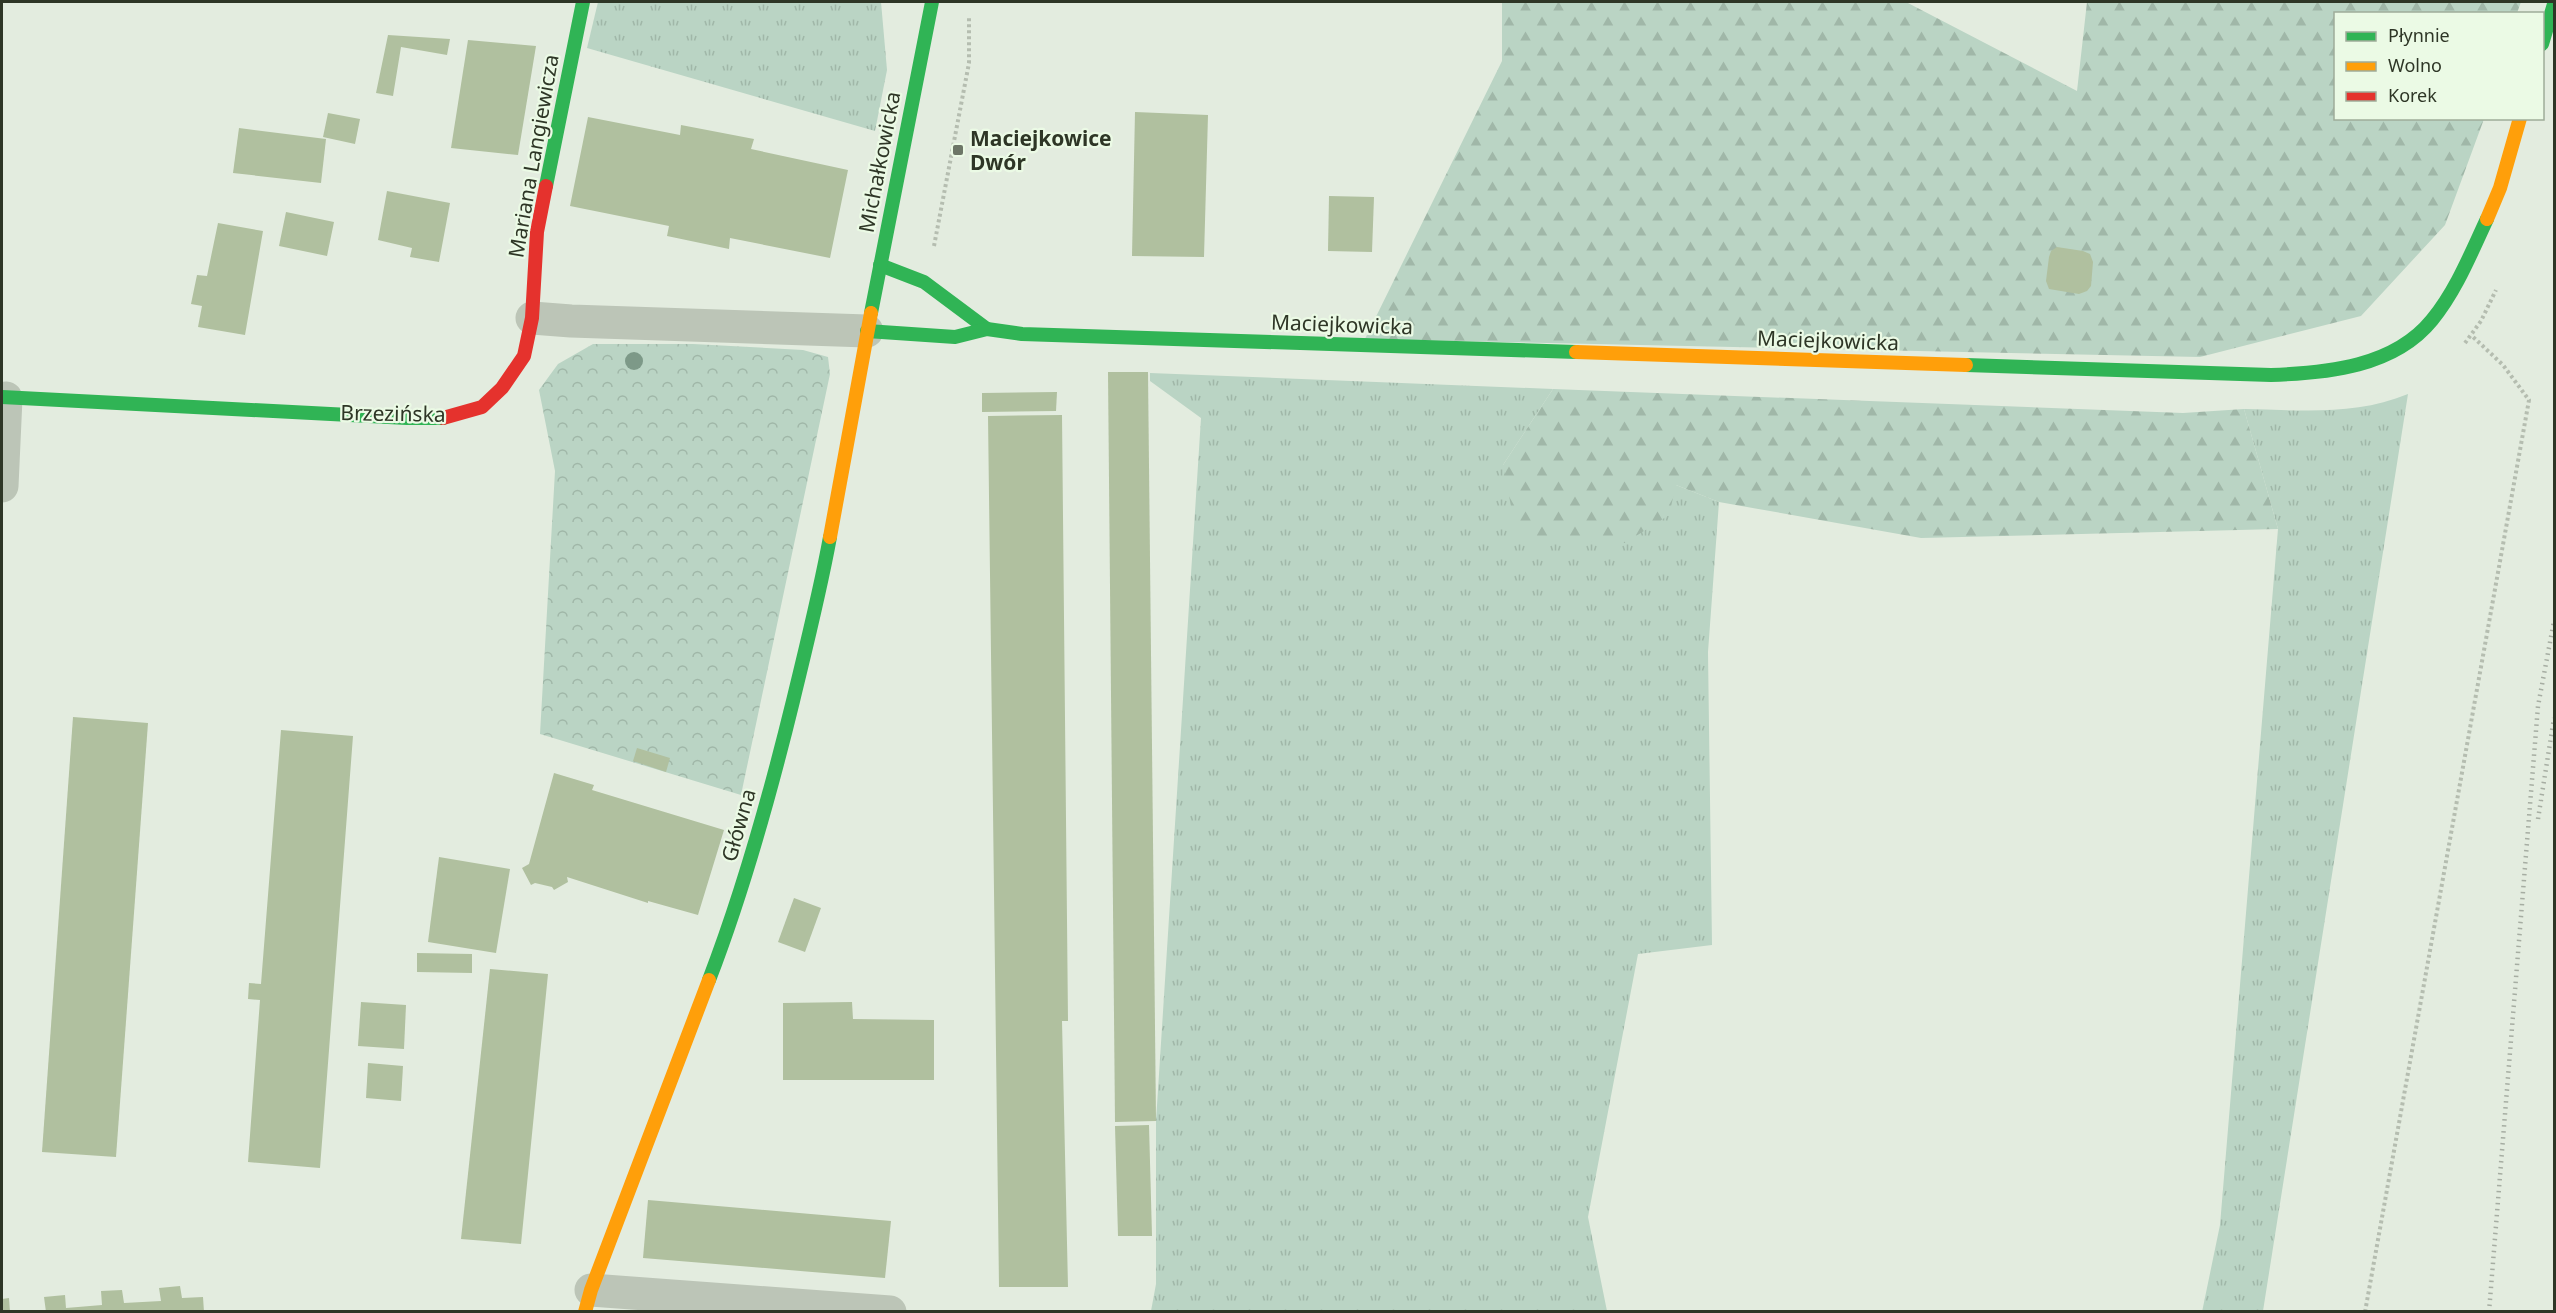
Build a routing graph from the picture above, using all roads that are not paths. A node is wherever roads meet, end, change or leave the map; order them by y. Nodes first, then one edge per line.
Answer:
1 (583, 2) edge
2 (932, 2) edge
3 (2554, 4) edge
4 (2544, 37) edge
5 (2519, 120) edge
6 (880, 265) junction
7 (532, 318) junction
8 (987, 329) junction
9 (867, 331) junction
10 (4, 398) edge
11 (2, 486) edge
12 (588, 1301) edge
13 (890, 1311) edge

1 - 7 street, Mariana Langiewicza
2 - 6 street, Michałkowicka
3 - 4 street
5 - 8 street, Maciejkowicka
6 - 8 street
6 - 9 street, Michałkowicka
7 - 9 street
7 - 10 street, Brzezińska
8 - 9 street, Maciejkowicka
9 - 12 street, Główna
10 - 11 street, Brzezińska
12 - 13 street

